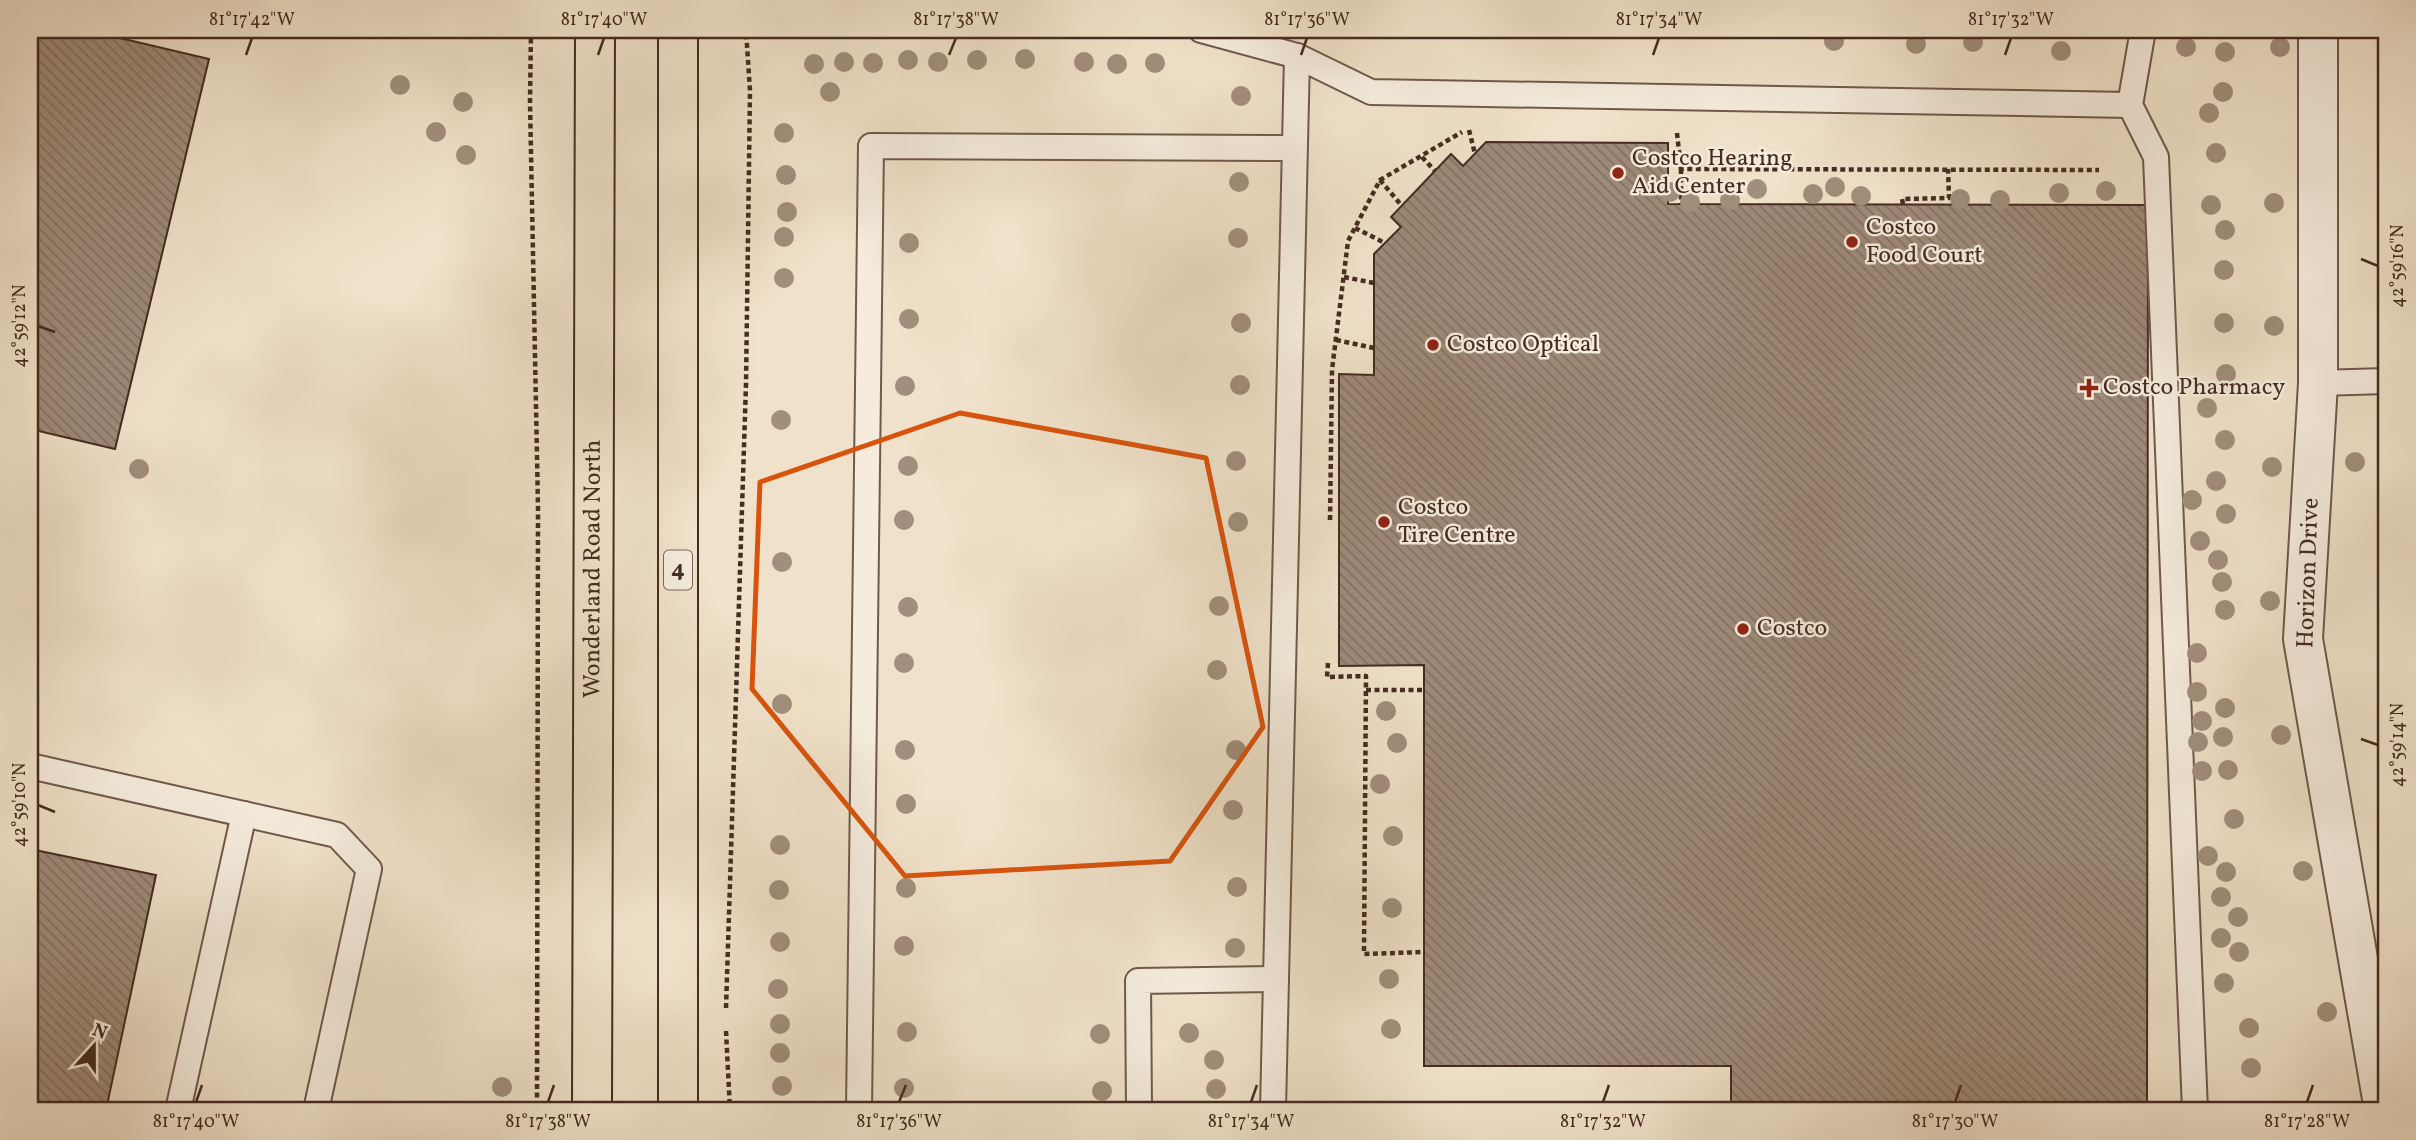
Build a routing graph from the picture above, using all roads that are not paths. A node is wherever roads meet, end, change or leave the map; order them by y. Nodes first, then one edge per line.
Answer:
1 (595, 30) edge
2 (678, 30) edge
3 (1200, 30) edge
4 (2143, 30) edge
5 (2318, 30) edge
6 (1297, 56) junction
7 (2130, 105) junction
8 (1294, 148) junction
9 (2386, 381) edge
10 (2318, 383) junction
11 (30, 766) edge
12 (244, 814) junction
13 (1276, 979) junction
14 (178, 1110) edge
15 (316, 1110) edge
16 (592, 1110) edge
17 (678, 1110) edge
18 (859, 1110) edge
19 (1139, 1110) edge
20 (1273, 1110) edge
21 (2195, 1110) edge
22 (2384, 1110) edge

1 - 16 main road, Wonderland Road North
2 - 17 main road, 4
3 - 6 lane
4 - 7 lane
5 - 10 street, Horizon Drive
6 - 7 lane
6 - 8 lane
7 - 21 lane
8 - 13 lane
8 - 18 lane
9 - 10 lane
10 - 22 street, Horizon Drive
11 - 12 lane
12 - 14 lane
12 - 15 lane
13 - 19 lane
13 - 20 lane

